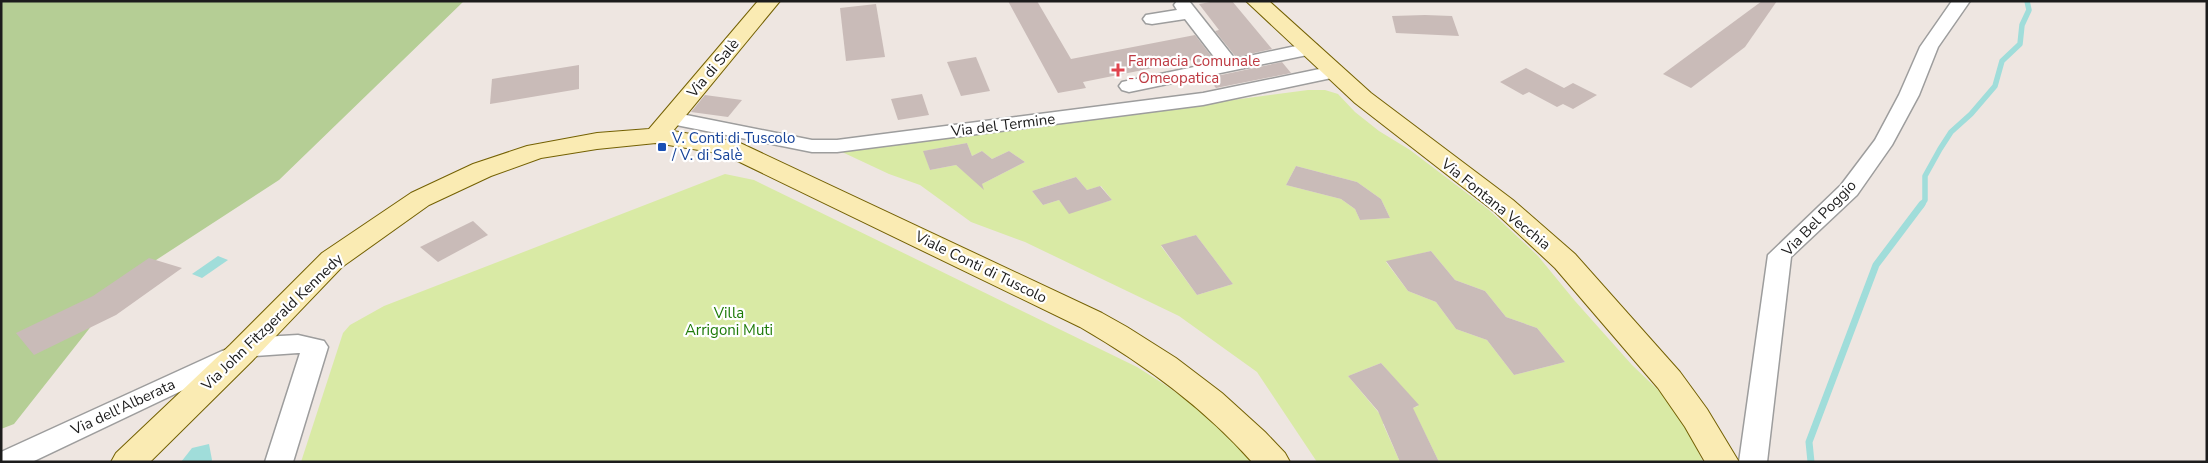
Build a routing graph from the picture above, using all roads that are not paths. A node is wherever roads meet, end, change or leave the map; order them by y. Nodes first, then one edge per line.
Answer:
1 (770, 1) edge
2 (1256, 1) edge
3 (1961, 1) edge
4 (1152, 19) dead end
5 (1310, 49) junction
6 (1231, 66) junction
7 (1334, 72) junction
8 (1185, 75) junction
9 (1129, 86) dead end
10 (1203, 99) junction
11 (663, 128) junction
12 (729, 147) joint
13 (244, 350) junction
14 (5, 462) edge
15 (128, 462) edge
16 (279, 462) edge
17 (1273, 462) edge
18 (1722, 462) edge
19 (1753, 462) edge

1 - 11 main road, Via di Salè
2 - 5 main road, Via Fontana Vecchia
3 - 19 street, Via Bel Poggio
4 - 6 street
5 - 6 street
5 - 7 main road, Via Fontana Vecchia
6 - 8 street
7 - 10 street, Via del Termine
7 - 18 main road, Via Fontana Vecchia
8 - 9 street
8 - 10 street
10 - 11 street, Via del Termine
11 - 12 main road, Via John Fitzgerald Kennedy
11 - 13 main road, Via John Fitzgerald Kennedy
12 - 17 main road, Viale Conti di Tuscolo
13 - 14 street, Via dell'Alberata
13 - 15 main road, Via John Fitzgerald Kennedy
13 - 16 street

